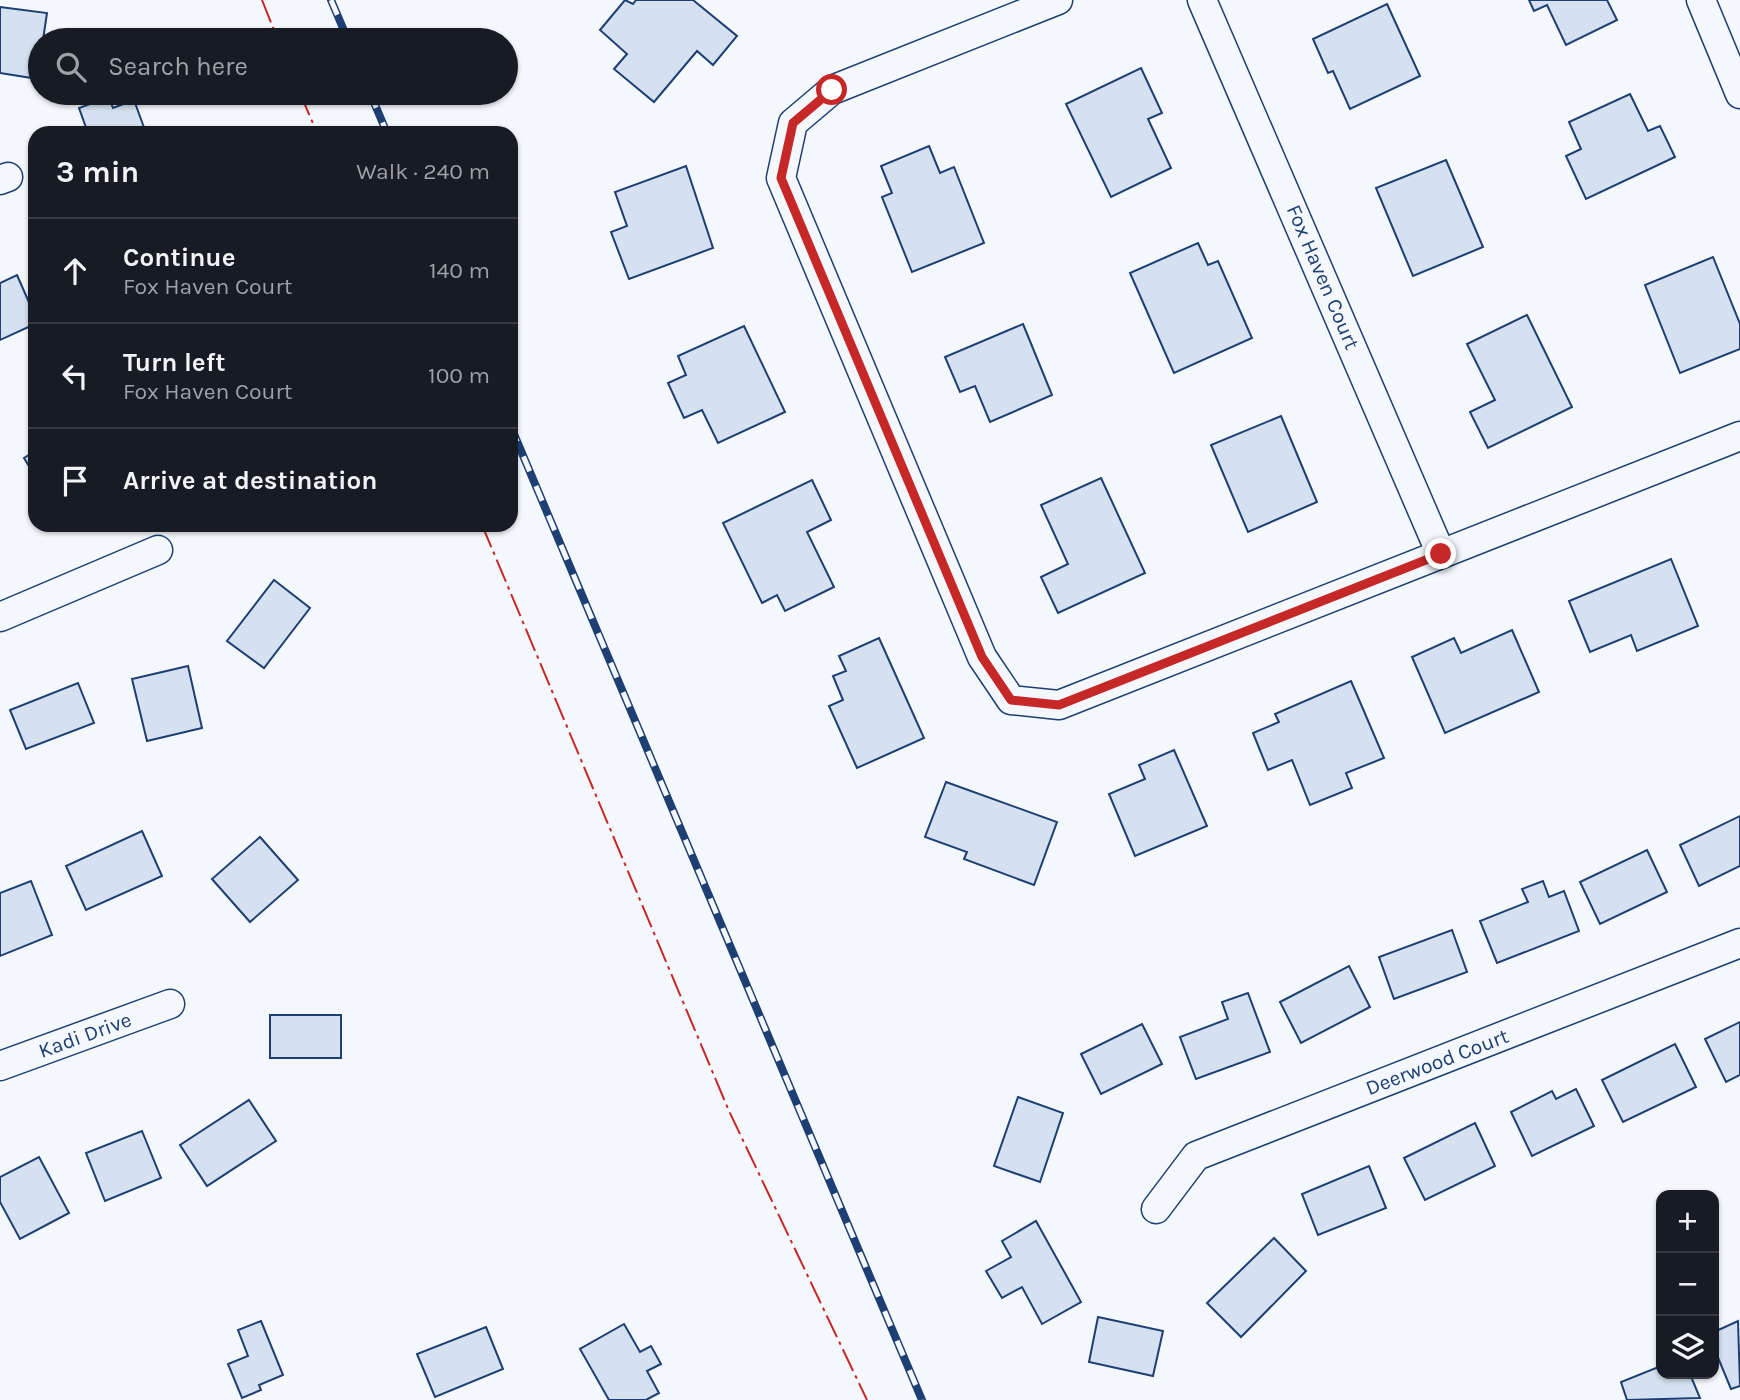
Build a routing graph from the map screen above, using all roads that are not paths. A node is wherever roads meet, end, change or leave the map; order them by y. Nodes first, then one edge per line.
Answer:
1 (1058, 0) edge
2 (1202, 0) edge
3 (1701, 0) edge
4 (1740, 94) edge
5 (1740, 436) edge
6 (158, 550) dead end
7 (1441, 554) junction
8 (0, 617) edge
9 (1740, 943) edge
10 (170, 1004) dead end
11 (0, 1066) edge
12 (1156, 1209) dead end

1 - 7 street
2 - 7 street, Fox Haven Court
3 - 4 street
5 - 7 street
6 - 8 street
9 - 12 street, Deerwood Court
10 - 11 street, Kadi Drive

